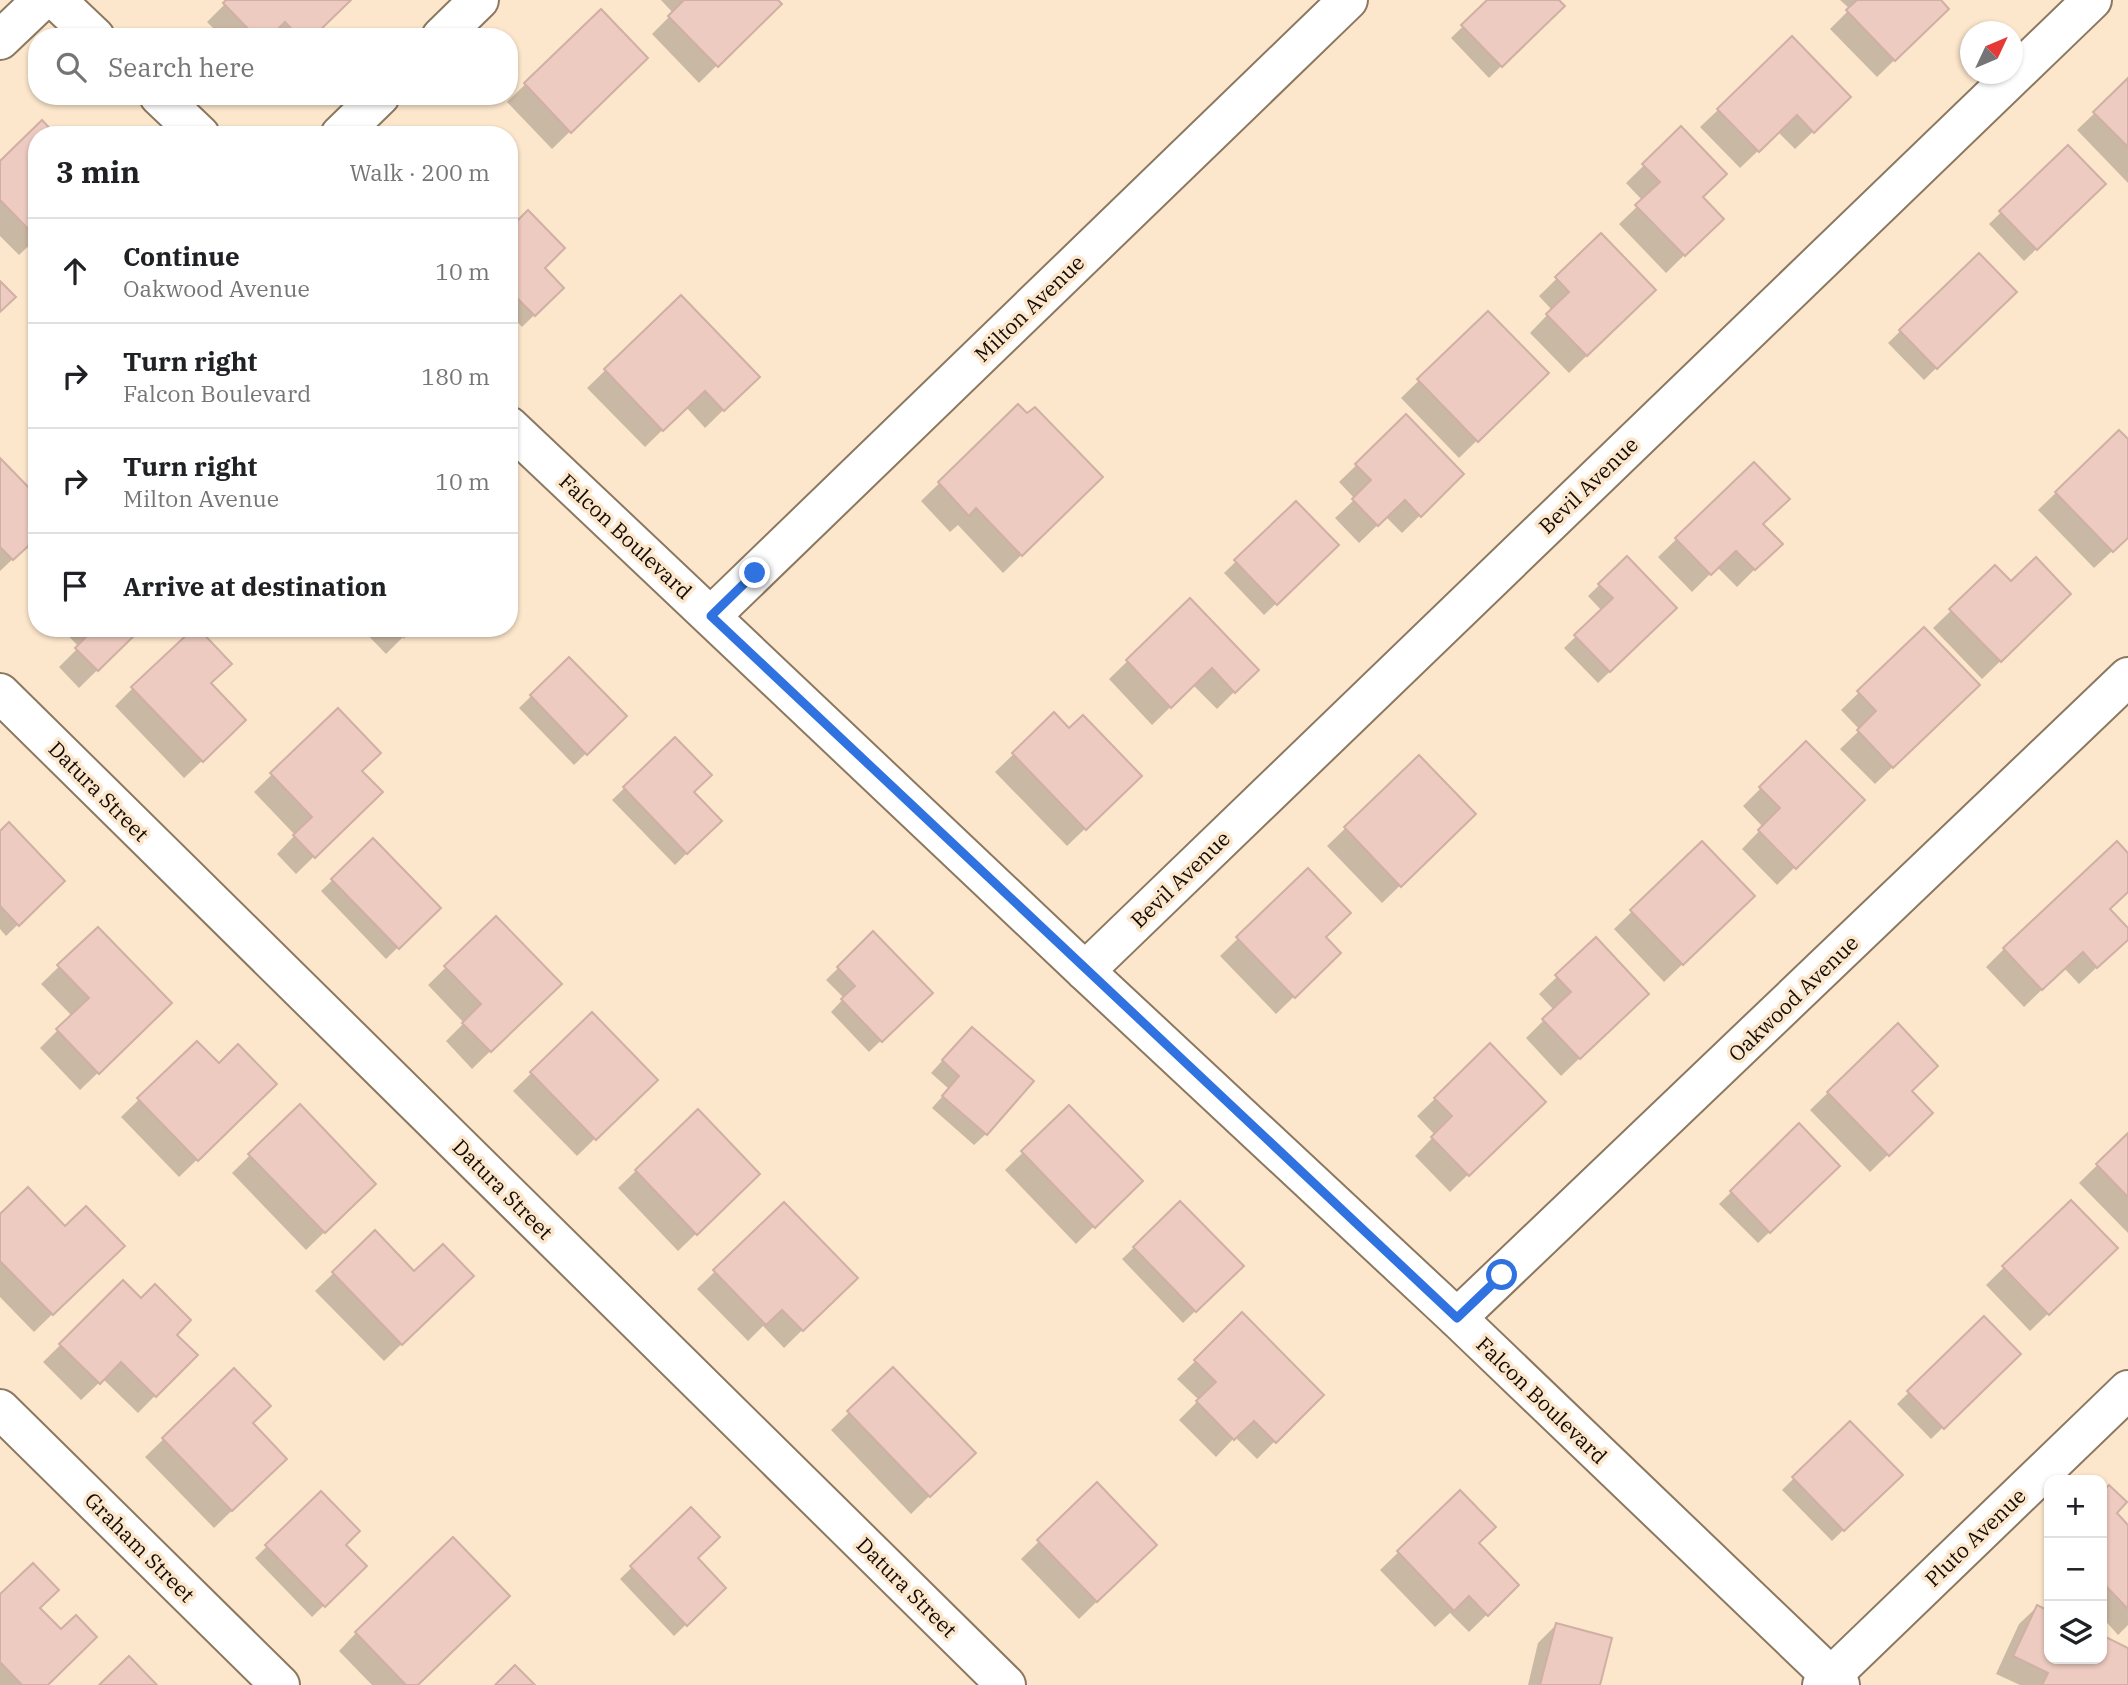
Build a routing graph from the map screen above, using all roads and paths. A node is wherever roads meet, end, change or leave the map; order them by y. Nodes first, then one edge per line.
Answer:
1 (42, 0) edge
2 (56, 0) edge
3 (479, 0) edge
4 (1348, 0) edge
5 (2092, 0) edge
6 (86, 28) edge
7 (450, 28) edge
8 (0, 40) edge
9 (168, 105) edge
10 (371, 105) edge
11 (191, 126) edge
12 (349, 126) edge
13 (518, 434) edge
14 (711, 616) junction
15 (2128, 677) edge
16 (0, 693) edge
17 (1085, 971) junction
18 (1457, 1318) junction
19 (2128, 1390) edge
20 (0, 1409) edge
21 (1831, 1682) edge
22 (280, 1685) edge
23 (1006, 1685) edge

1 - 8 street
2 - 6 street
3 - 7 street
4 - 14 street, Milton Avenue
5 - 17 street, Bevil Avenue
9 - 11 street
10 - 12 street
13 - 14 street, Falcon Boulevard
14 - 17 street, Falcon Boulevard
15 - 18 street, Oakwood Avenue
16 - 23 street, Datura Street
17 - 18 street, Falcon Boulevard
18 - 21 street, Falcon Boulevard
19 - 21 street, Pluto Avenue
20 - 22 street, Graham Street

